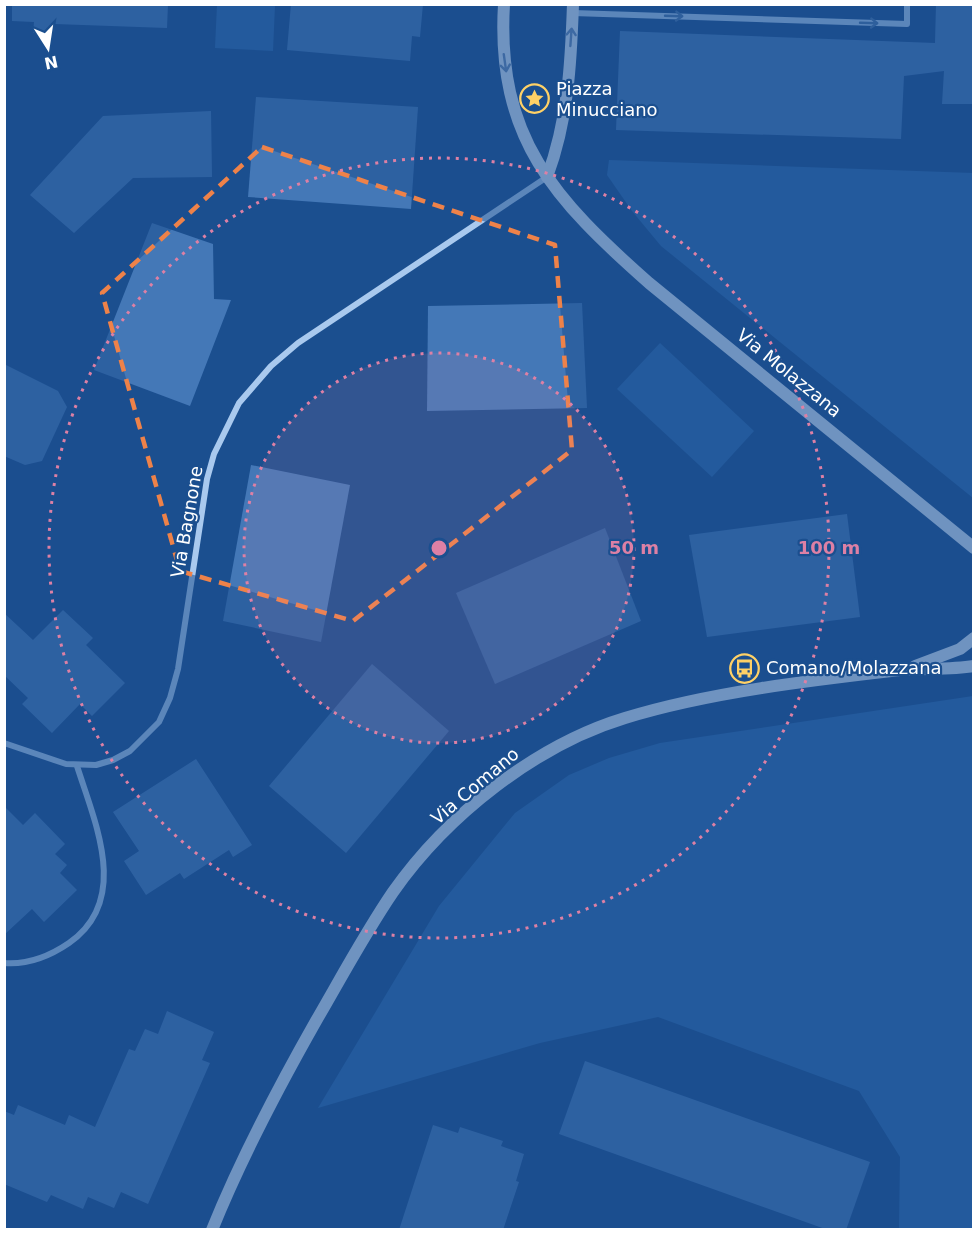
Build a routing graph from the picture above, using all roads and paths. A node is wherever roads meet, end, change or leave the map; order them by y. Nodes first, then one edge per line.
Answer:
1 (504, 4) edge
2 (907, 4) edge
3 (573, 9) edge
4 (548, 177) junction
5 (974, 548) edge
6 (974, 638) edge
7 (974, 666) edge
8 (903, 670) junction
9 (4, 743) edge
10 (77, 766) junction
11 (4, 963) edge
12 (212, 1230) edge

1 -> 4 street
3 -> 2 street
4 -> 3 street
4 - 5 street, Via Molazzana
4 - 10 street, Via Bagnone
6 - 8 street
7 - 8 street, Via Comano
8 - 12 street, Via Comano
9 - 10 street, Via Bagnone
10 - 11 street

